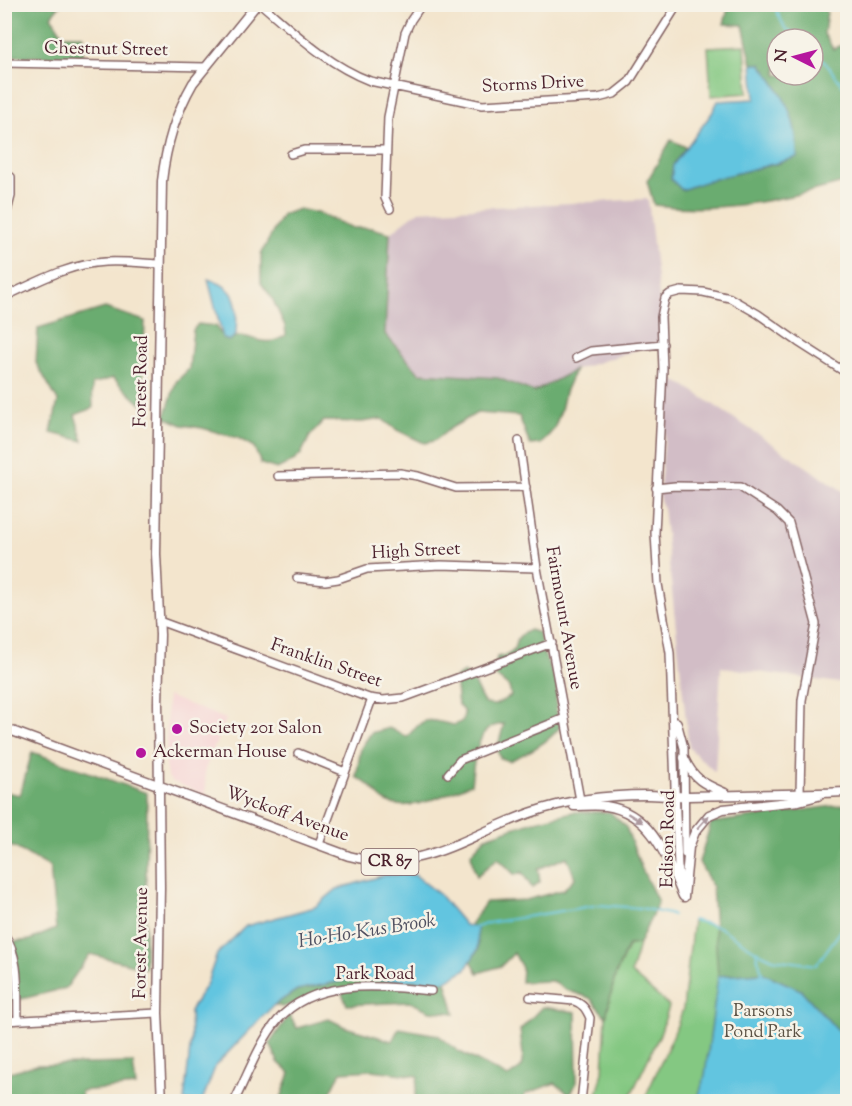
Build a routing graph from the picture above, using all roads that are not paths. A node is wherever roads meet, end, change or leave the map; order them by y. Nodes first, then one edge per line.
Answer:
1 (259, 4) edge
2 (422, 4) edge
3 (678, 4) edge
4 (4, 63) edge
5 (206, 67) junction
6 (394, 87) junction
7 (386, 150) junction
8 (291, 154) dead end
9 (11, 177) dead end
10 (390, 209) dead end
11 (4, 223) edge
12 (160, 264) junction
13 (5, 296) edge
14 (663, 344) junction
15 (576, 358) dead end
16 (848, 374) edge
17 (519, 441) dead end
18 (278, 476) dead end
19 (526, 487) junction
20 (656, 488) junction
21 (537, 568) junction
22 (297, 578) dead end
23 (159, 621) junction
24 (552, 643) junction
25 (372, 699) junction
26 (674, 708) junction
27 (565, 718) junction
28 (4, 728) edge
29 (298, 753) dead end
30 (684, 759) junction
31 (345, 772) junction
32 (448, 774) dead end
33 (158, 786) junction
34 (831, 792) junction
35 (848, 792) edge
36 (800, 793) junction
37 (728, 795) junction
38 (680, 796) junction
39 (580, 800) junction
40 (558, 805) junction
41 (319, 844) junction
42 (684, 897) junction
43 (4, 934) edge
44 (431, 991) dead end
45 (530, 997) dead end
46 (158, 1013) junction
47 (18, 1020) junction
48 (4, 1021) edge
49 (162, 1101) edge
50 (234, 1101) edge
51 (581, 1101) edge

1 - 5 main road, Forest Road
1 - 6 street, Storms Drive
2 - 6 street
3 - 6 street, Storms Drive
4 - 5 street, Chestnut Street
5 - 12 main road, Forest Road
6 - 7 street
7 - 8 street
7 - 10 street
9 - 11 street
12 - 13 street
12 - 23 main road, Forest Road
14 - 15 street
14 - 16 street, Edison Road
14 - 20 street, Edison Road
17 - 19 street, Fairmount Avenue
18 - 19 street
19 - 21 street, Fairmount Avenue
20 - 26 street, Edison Road
20 - 36 street
21 - 22 street, High Street
21 - 24 street, Fairmount Avenue
23 - 25 street, Franklin Street
23 - 33 main road, Forest Road
24 - 25 street, Franklin Street
24 - 27 street, Fairmount Avenue
25 - 31 street
26 - 30 street, Edison Road
26 - 38 street, Edison Road
27 - 32 street
27 - 39 street, Fairmount Avenue
28 - 33 main road, Wyckoff Avenue / CR 87
29 - 31 street
30 - 37 main road
30 - 38 street, Edison Road
31 - 41 street
33 - 41 main road, Wyckoff Avenue / CR 87
33 - 46 main road, Forest Avenue
34 - 35 main road, Wyckoff Avenue / CR 87
34 - 36 main road, Wyckoff Avenue / CR 87
42 -> 34 main road
36 - 37 main road, Wyckoff Avenue / CR 87
37 - 38 main road, Wyckoff Avenue / CR 87
38 - 39 main road, Wyckoff Avenue / CR 87
38 - 42 street, Edison Road
39 - 40 main road, Wyckoff Avenue / CR 87
40 - 41 main road, Wyckoff Avenue / CR 87
40 -> 42 main road
43 - 47 street
44 - 50 street, Park Road
45 - 51 street
46 - 47 street
46 - 49 main road, Forest Avenue
47 - 48 street

